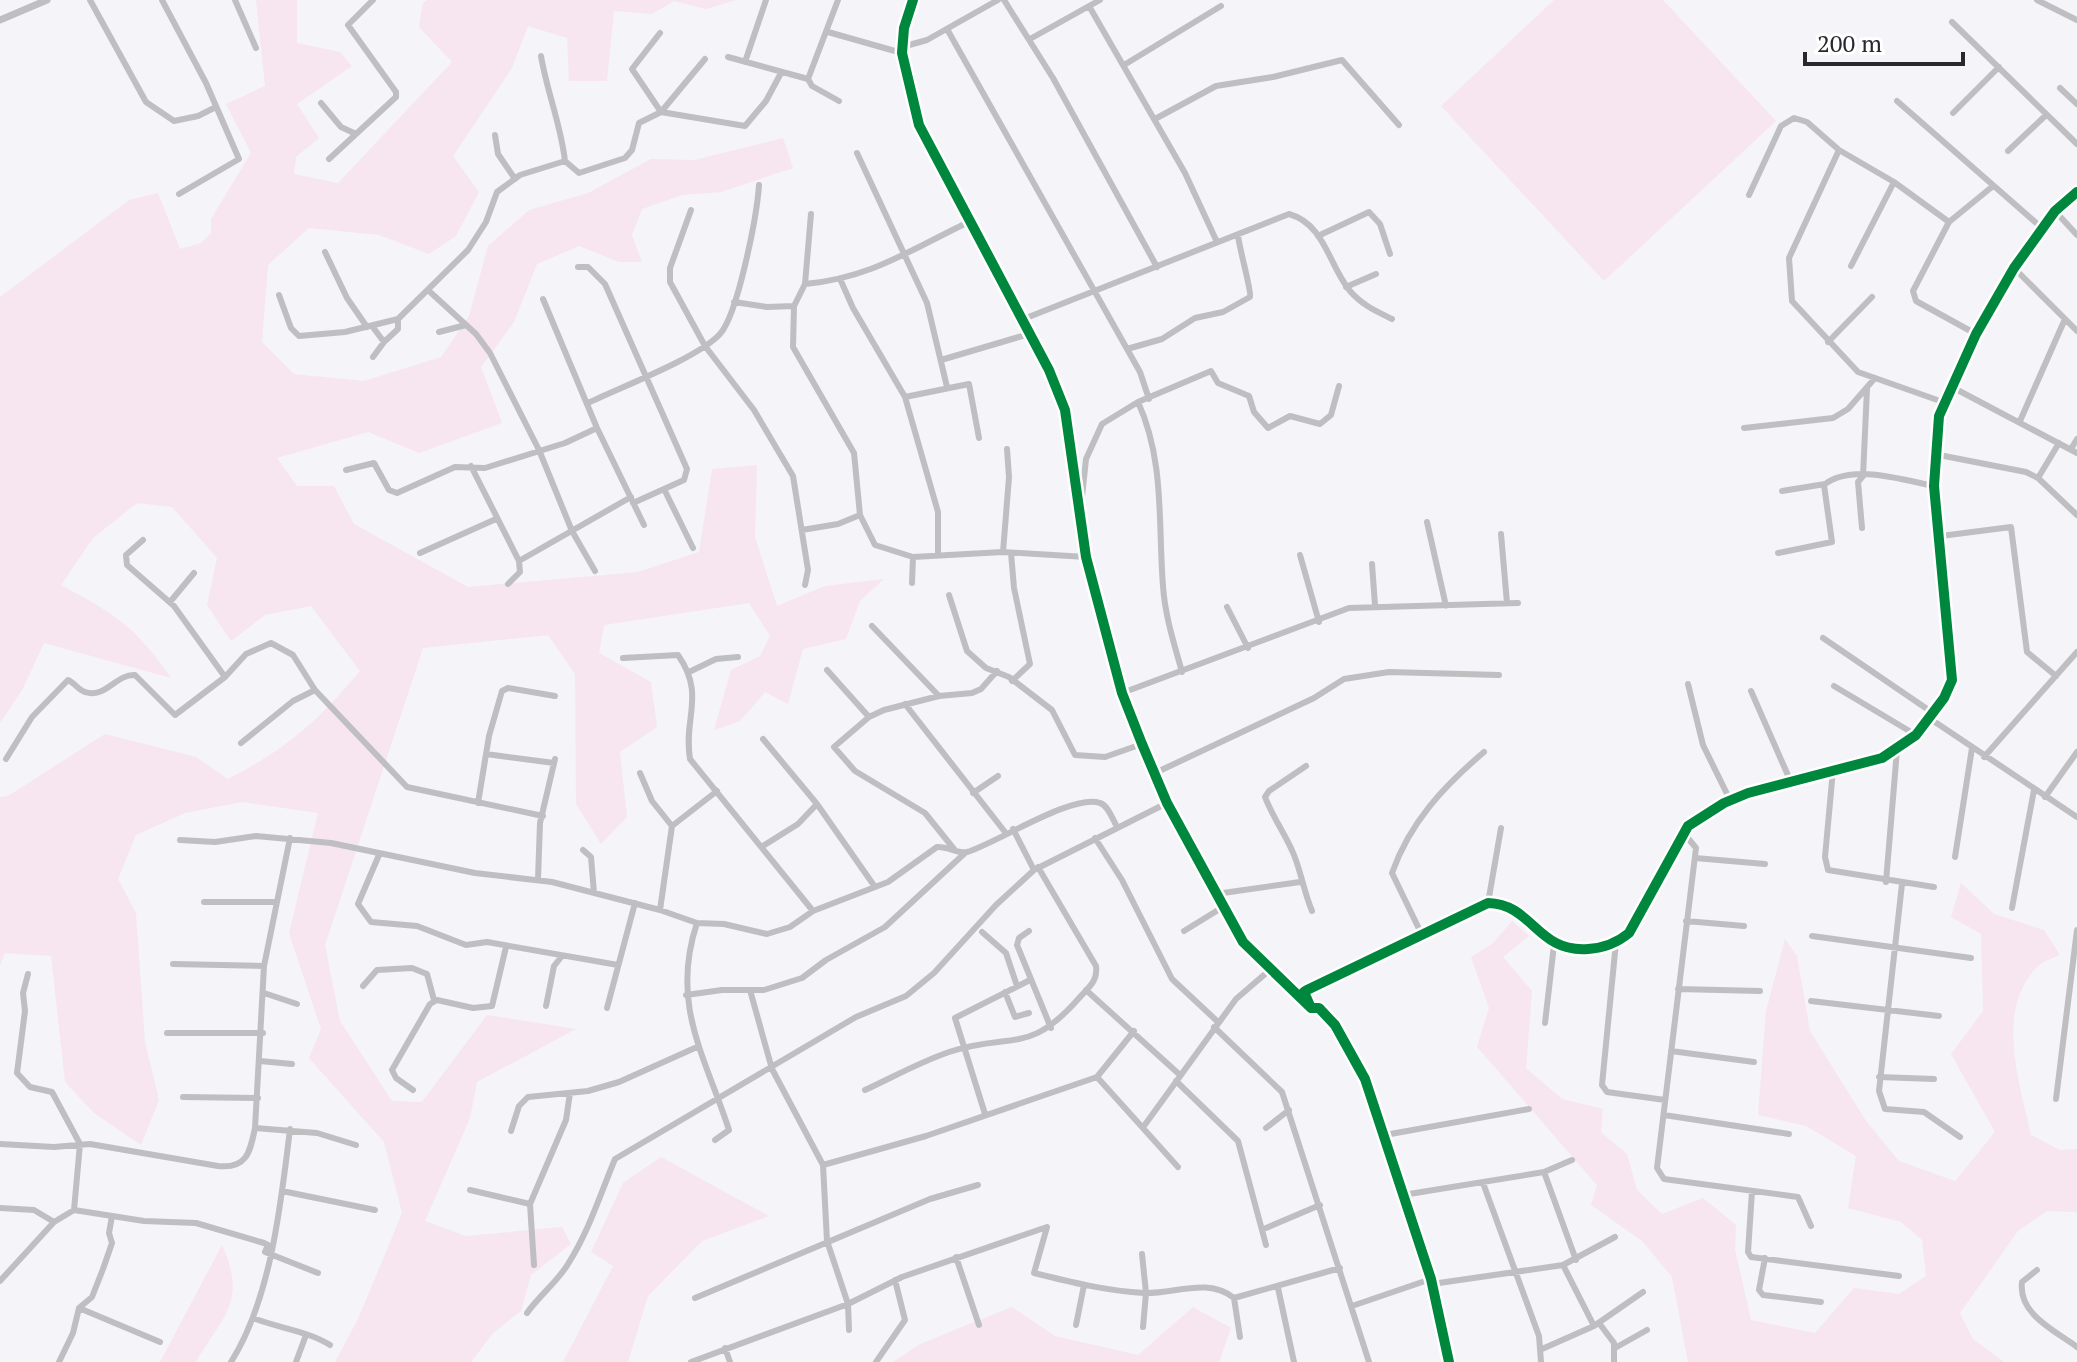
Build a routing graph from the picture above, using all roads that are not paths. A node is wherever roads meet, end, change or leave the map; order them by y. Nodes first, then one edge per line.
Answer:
1 (47, 0) edge
2 (90, 0) edge
3 (162, 0) edge
4 (235, 0) edge
5 (373, 0) edge
6 (766, 0) edge
7 (838, 0) edge
8 (913, 0) edge
9 (1001, 0) edge
10 (1100, 0) edge
11 (2037, 0) edge
12 (1089, 6) junction
13 (1221, 6) dead end
14 (0, 20) edge
15 (2077, 20) edge
16 (1952, 22) dead end
17 (947, 29) junction
18 (828, 32) junction
19 (660, 33) dead end
20 (1030, 39) junction
21 (256, 48) dead end
22 (902, 50) junction
23 (541, 56) dead end
24 (728, 57) dead end
25 (705, 59) dead end
26 (745, 62) junction
27 (1124, 65) junction
28 (1999, 67) junction
29 (781, 73) junction
30 (808, 79) junction
31 (2060, 88) dead end
32 (839, 101) dead end
33 (1897, 101) dead end
34 (321, 103) dead end
35 (2077, 104) edge
36 (216, 107) junction
37 (661, 112) junction
38 (1953, 113) dead end
39 (2045, 116) junction
40 (1155, 119) junction
41 (1399, 125) dead end
42 (345, 130) junction
43 (356, 134) junction
44 (495, 135) dead end
45 (348, 139) junction
46 (2077, 144) edge
47 (1839, 150) junction
48 (2008, 151) dead end
49 (857, 153) dead end
50 (329, 159) dead end
51 (565, 161) junction
52 (515, 179) junction
53 (1894, 182) junction
54 (759, 185) dead end
55 (1993, 186) junction
56 (2077, 192) edge
57 (179, 194) dead end
58 (1749, 195) dead end
59 (691, 210) dead end
60 (2055, 211) junction
61 (811, 214) dead end
62 (971, 221) junction
63 (1949, 222) junction
64 (2042, 228) junction
65 (1238, 235) junction
66 (2077, 235) edge
67 (1318, 236) junction
68 (1217, 242) junction
69 (325, 252) dead end
70 (905, 253) junction
71 (1390, 254) dead end
72 (1851, 266) dead end
73 (578, 267) dead end
74 (1157, 267) junction
75 (2014, 268) junction
76 (1376, 274) dead end
77 (841, 281) junction
78 (805, 284) junction
79 (1346, 287) junction
80 (429, 291) junction
81 (1094, 292) junction
82 (279, 295) dead end
83 (1872, 297) dead end
84 (543, 299) dead end
85 (734, 302) junction
86 (794, 306) junction
87 (398, 319) junction
88 (1392, 319) dead end
89 (2065, 319) junction
90 (1021, 320) junction
91 (466, 325) junction
92 (374, 327) junction
93 (2077, 331) edge
94 (439, 332) dead end
95 (1029, 334) junction
96 (1976, 334) junction
97 (384, 342) junction
98 (1828, 342) junction
99 (705, 346) junction
100 (1127, 349) junction
101 (373, 357) dead end
102 (941, 360) junction
103 (646, 375) junction
104 (1875, 378) junction
105 (1339, 386) dead end
106 (1950, 386) junction
107 (947, 387) junction
108 (1867, 389) junction
109 (905, 397) junction
110 (1149, 399) junction
111 (1138, 402) junction
112 (1943, 402) junction
113 (588, 403) junction
114 (2020, 421) junction
115 (597, 428) junction
116 (1744, 428) dead end
117 (979, 438) dead end
118 (2077, 439) edge
119 (2059, 443) junction
120 (1007, 449) dead end
121 (539, 450) junction
122 (2074, 451) edge
123 (1934, 454) junction
124 (471, 466) junction
125 (346, 470) dead end
126 (1863, 476) junction
127 (2038, 478) junction
128 (1825, 484) junction
129 (1934, 486) junction
130 (665, 491) junction
131 (1782, 491) dead end
132 (632, 500) junction
133 (860, 515) junction
134 (2077, 515) edge
135 (496, 519) junction
136 (1079, 522) junction
137 (1427, 522) dead end
138 (644, 525) dead end
139 (1862, 528) dead end
140 (802, 530) junction
141 (572, 531) junction
142 (1501, 534) dead end
143 (1941, 536) junction
144 (143, 540) dead end
145 (693, 548) dead end
146 (1007, 552) junction
147 (420, 553) dead end
148 (1778, 553) dead end
149 (938, 555) junction
150 (1300, 555) dead end
151 (913, 557) junction
152 (1086, 557) junction
153 (519, 561) junction
154 (1372, 564) dead end
155 (595, 571) dead end
156 (194, 573) dead end
157 (912, 583) dead end
158 (508, 584) dead end
159 (805, 585) dead end
160 (949, 595) dead end
161 (170, 602) junction
162 (1507, 603) junction
163 (1518, 603) dead end
164 (1375, 605) junction
165 (1446, 606) junction
166 (1227, 607) dead end
167 (1319, 622) junction
168 (872, 626) dead end
169 (1823, 638) dead end
170 (1248, 648) junction
171 (2077, 652) edge
172 (738, 657) dead end
173 (623, 658) dead end
174 (827, 670) dead end
175 (997, 671) junction
176 (689, 672) junction
177 (1182, 672) junction
178 (1499, 675) dead end
179 (2056, 676) junction
180 (225, 677) junction
181 (1012, 681) junction
182 (1688, 684) dead end
183 (1834, 686) dead end
184 (315, 690) junction
185 (1751, 691) dead end
186 (1122, 693) junction
187 (555, 696) dead end
188 (939, 696) junction
189 (905, 704) junction
190 (1931, 715) junction
191 (869, 717) junction
192 (1916, 735) junction
193 (763, 739) dead end
194 (241, 743) dead end
195 (1142, 744) junction
196 (1972, 748) junction
197 (1897, 750) junction
198 (1484, 752) dead end
199 (2077, 752) edge
200 (486, 754) junction
201 (1984, 757) junction
202 (6, 759) dead end
203 (1306, 766) dead end
204 (1833, 770) junction
205 (640, 773) dead end
206 (1155, 773) junction
207 (998, 776) dead end
208 (1790, 780) junction
209 (2034, 790) junction
210 (717, 791) junction
211 (973, 793) junction
212 (2045, 797) junction
213 (1730, 800) junction
214 (478, 803) junction
215 (1167, 803) junction
216 (817, 804) junction
217 (543, 816) junction
218 (2077, 817) edge
219 (672, 826) junction
220 (1117, 827) junction
221 (1501, 828) dead end
222 (1013, 829) junction
223 (1005, 832) junction
224 (1683, 832) junction
225 (290, 838) junction
226 (1095, 838) junction
227 (180, 840) dead end
228 (763, 846) junction
229 (954, 849) junction
230 (583, 850) dead end
231 (965, 853) junction
232 (379, 855) junction
233 (1955, 857) dead end
234 (1695, 858) junction
235 (1765, 864) dead end
236 (1036, 868) junction
237 (538, 879) junction
238 (1300, 882) junction
239 (1886, 882) junction
240 (1902, 884) junction
241 (875, 887) junction
242 (1934, 887) dead end
243 (594, 893) junction
244 (1216, 894) junction
245 (204, 902) dead end
246 (275, 902) junction
247 (635, 903) junction
248 (1488, 903) junction
249 (1223, 907) junction
250 (2012, 908) dead end
251 (660, 910) junction
252 (813, 911) junction
253 (1312, 911) dead end
254 (1686, 921) junction
255 (697, 923) junction
256 (1744, 926) dead end
257 (2077, 930) edge
258 (1029, 931) dead end
259 (1184, 931) dead end
260 (982, 932) dead end
261 (1422, 935) junction
262 (1812, 936) dead end
263 (1616, 942) junction
264 (1554, 945) junction
265 (1895, 947) junction
266 (506, 949) junction
267 (562, 956) junction
268 (1971, 958) dead end
269 (173, 964) dead end
270 (618, 965) junction
271 (264, 966) junction
272 (1272, 968) junction
273 (28, 974) dead end
274 (1030, 980) junction
275 (363, 986) dead end
276 (1017, 986) junction
277 (1678, 989) junction
278 (750, 990) junction
279 (1086, 990) junction
280 (1760, 991) dead end
281 (1005, 992) junction
282 (264, 993) junction
283 (686, 995) junction
284 (434, 1000) junction
285 (1811, 1001) dead end
286 (297, 1004) dead end
287 (546, 1006) dead end
288 (607, 1008) dead end
289 (1311, 1008) junction
290 (1887, 1010) junction
291 (1029, 1013) dead end
292 (1939, 1016) dead end
293 (1545, 1023) dead end
294 (1216, 1024) junction
295 (1051, 1028) junction
296 (1134, 1031) junction
297 (167, 1033) dead end
298 (263, 1033) junction
299 (697, 1047) junction
300 (964, 1047) junction
301 (1671, 1051) junction
302 (260, 1061) junction
303 (1754, 1062) dead end
304 (292, 1064) dead end
305 (772, 1069) junction
306 (1097, 1077) junction
307 (1879, 1077) junction
308 (1178, 1078) junction
309 (1934, 1079) dead end
310 (413, 1090) dead end
311 (865, 1090) dead end
312 (570, 1093) junction
313 (183, 1097) dead end
314 (719, 1097) junction
315 (258, 1098) junction
316 (2056, 1099) dead end
317 (1665, 1100) junction
318 (1529, 1109) dead end
319 (1289, 1110) junction
320 (985, 1114) junction
321 (1664, 1115) junction
322 (1144, 1126) junction
323 (255, 1128) junction
324 (1266, 1128) dead end
325 (290, 1129) junction
326 (511, 1131) dead end
327 (1789, 1134) dead end
328 (1385, 1135) junction
329 (1960, 1137) dead end
330 (715, 1140) dead end
331 (0, 1144) edge
332 (80, 1144) junction
333 (356, 1145) dead end
334 (1572, 1160) dead end
335 (823, 1165) junction
336 (1178, 1167) dead end
337 (1544, 1172) junction
338 (1483, 1183) junction
339 (978, 1185) dead end
340 (470, 1190) dead end
341 (282, 1191) junction
342 (1752, 1191) junction
343 (1403, 1195) junction
344 (530, 1204) junction
345 (1320, 1205) junction
346 (0, 1208) edge
347 (74, 1210) junction
348 (375, 1210) dead end
349 (109, 1217) junction
350 (54, 1222) junction
351 (1811, 1226) dead end
352 (1266, 1228) dead end
353 (1615, 1237) dead end
354 (827, 1241) junction
355 (1266, 1245) dead end
356 (269, 1254) junction
357 (1142, 1254) dead end
358 (956, 1257) junction
359 (1765, 1258) junction
360 (1576, 1260) junction
361 (534, 1265) dead end
362 (1563, 1265) junction
363 (1340, 1268) junction
364 (2037, 1270) dead end
365 (318, 1273) dead end
366 (1514, 1273) junction
367 (1899, 1276) dead end
368 (895, 1280) junction
369 (0, 1281) edge
370 (1431, 1282) junction
371 (1084, 1285) junction
372 (1278, 1288) junction
373 (1643, 1292) dead end
374 (1146, 1293) junction
375 (695, 1298) dead end
376 (1234, 1298) junction
377 (1821, 1302) dead end
378 (848, 1304) junction
379 (1352, 1306) junction
380 (79, 1308) junction
381 (527, 1313) dead end
382 (253, 1318) junction
383 (1596, 1324) junction
384 (979, 1325) dead end
385 (1076, 1325) dead end
386 (1143, 1327) dead end
387 (849, 1330) dead end
388 (1647, 1330) dead end
389 (306, 1335) junction
390 (1240, 1337) dead end
391 (160, 1342) dead end
392 (330, 1345) dead end
393 (2077, 1347) edge
394 (725, 1348) junction
395 (1615, 1348) junction
396 (1542, 1349) junction
397 (60, 1360) edge
398 (52, 1362) edge
399 (231, 1362) edge
400 (296, 1362) edge
401 (691, 1362) edge
402 (730, 1362) edge
403 (876, 1362) edge
404 (1294, 1362) edge
405 (1369, 1362) edge
406 (1449, 1362) edge
407 (1541, 1362) edge
408 (1614, 1362) edge

1 - 14 street
2 - 36 street
3 - 36 street
4 - 21 street
5 - 43 street
6 - 26 street
7 - 18 street
8 - 22 street
9 - 17 street
9 - 20 street
10 - 12 street
11 - 15 street
12 - 20 street
12 - 27 street
13 - 27 street
16 - 28 street
17 - 22 street
17 - 81 street
18 - 22 street
18 - 30 street
19 - 37 street
20 - 74 street
22 - 62 street
23 - 51 street
24 - 26 street
25 - 37 street
26 - 29 street
27 - 40 street
28 - 38 street
28 - 39 street
29 - 30 street
29 - 37 street
30 - 32 street
31 - 35 street
33 - 55 street
34 - 42 street
36 - 57 street
37 - 51 street
39 - 46 street
39 - 48 street
40 - 41 street
40 - 68 street
42 - 43 street
42 - 45 street
43 - 45 street
44 - 52 street
45 - 50 street
47 - 53 street
47 - 58 street
47 - 98 street
49 - 70 street
51 - 52 street
52 - 80 street
53 - 63 street
53 - 72 street
54 - 85 street
55 - 63 street
55 - 64 street
56 - 60 street
59 - 99 street
60 - 64 street
60 - 66 street
61 - 78 street
62 - 70 street
62 - 90 street
63 - 96 street
64 - 75 street
65 - 67 street
65 - 68 street
65 - 100 street
67 - 71 street
67 - 79 street
68 - 74 street
69 - 92 street
70 - 77 street
70 - 102 street
73 - 103 street
74 - 81 street
75 - 89 street
75 - 96 street
76 - 79 street
77 - 78 street
77 - 109 street
78 - 86 street
79 - 88 street
80 - 87 street
80 - 91 street
81 - 90 street
81 - 100 street
82 - 92 street
83 - 98 street
84 - 113 street
85 - 86 street
85 - 99 street
86 - 133 street
87 - 92 street
87 - 97 street
89 - 93 street
89 - 114 street
90 - 95 street
91 - 94 street
91 - 121 street
92 - 97 street
95 - 102 street
95 - 136 street
96 - 106 street
97 - 101 street
98 - 104 street
99 - 103 street
99 - 140 street
100 - 110 street
102 - 107 street
103 - 113 street
103 - 130 street
104 - 108 street
104 - 112 street
105 - 110 street
106 - 112 street
106 - 114 street
107 - 109 street
107 - 117 street
108 - 116 street
108 - 126 street
109 - 149 street
110 - 111 street
111 - 136 street
111 - 177 street
112 - 123 street
113 - 115 street
114 - 119 street
115 - 121 street
115 - 132 street
118 - 122 street
119 - 122 street
119 - 127 street
120 - 146 street
121 - 124 street
121 - 141 street
123 - 127 street
123 - 129 street
124 - 125 street
124 - 135 street
126 - 128 street
126 - 129 street
126 - 139 street
127 - 134 street
128 - 131 street
128 - 148 street
129 - 143 street
130 - 132 street
130 - 145 street
132 - 138 street
132 - 141 street
133 - 140 street
133 - 151 street
135 - 147 street
135 - 153 street
136 - 152 street
137 - 165 street
140 - 159 street
141 - 153 street
141 - 155 street
142 - 162 street
143 - 179 street
143 - 190 street
144 - 161 street
146 - 149 street
146 - 152 street
146 - 181 street
149 - 151 street
150 - 167 street
151 - 157 street
152 - 186 street
153 - 158 street
154 - 164 street
156 - 161 street
160 - 175 street
161 - 180 street
162 - 163 street
162 - 165 street
164 - 165 street
164 - 167 street
166 - 170 street
167 - 170 street
168 - 188 street
169 - 190 street
170 - 177 street
171 - 179 street
172 - 176 street
173 - 176 street
174 - 191 street
175 - 181 street
175 - 188 street
176 - 210 street
177 - 186 street
178 - 206 street
179 - 201 street
180 - 184 street
180 - 202 street
181 - 195 street
182 - 213 street
183 - 192 street
184 - 194 street
184 - 214 street
185 - 208 street
186 - 195 street
187 - 200 street
188 - 189 street
189 - 191 street
189 - 211 street
190 - 192 street
190 - 196 street
191 - 229 street
192 - 197 street
193 - 216 street
195 - 206 street
196 - 201 street
196 - 233 street
197 - 204 street
197 - 239 street
198 - 261 street
199 - 212 street
200 - 214 street
200 - 217 street
201 - 209 street
203 - 238 street
204 - 208 street
204 - 239 street
205 - 219 street
206 - 215 street
207 - 211 street
208 - 213 street
209 - 212 street
209 - 250 street
210 - 219 street
210 - 228 street
211 - 223 street
212 - 218 street
213 - 224 street
214 - 217 street
215 - 220 street
215 - 244 street
216 - 228 street
216 - 241 street
217 - 237 street
219 - 251 street
220 - 222 street
220 - 226 street
221 - 248 street
222 - 223 street
222 - 236 street
223 - 231 street
224 - 234 street
224 - 263 street
225 - 227 street
225 - 232 street
225 - 246 street
226 - 236 street
226 - 294 street
228 - 252 street
229 - 231 street
229 - 241 street
230 - 243 street
231 - 278 street
232 - 237 street
232 - 266 street
234 - 235 street
234 - 254 street
236 - 279 street
236 - 305 street
237 - 243 street
238 - 244 street
238 - 253 street
239 - 240 street
240 - 242 street
240 - 265 street
241 - 252 street
243 - 247 street
244 - 249 street
245 - 246 street
246 - 271 street
247 - 251 street
247 - 270 street
248 - 261 street
248 - 264 street
249 - 259 street
249 - 272 street
251 - 255 street
252 - 255 street
254 - 256 street
254 - 277 street
255 - 283 street
257 - 316 street
258 - 274 street
260 - 276 street
261 - 289 street
262 - 265 street
263 - 264 street
263 - 317 street
264 - 293 street
265 - 268 street
265 - 290 street
266 - 267 street
266 - 284 street
267 - 270 street
267 - 287 street
269 - 271 street
270 - 288 street
271 - 282 street
272 - 289 street
272 - 294 street
273 - 332 street
274 - 276 street
274 - 295 street
275 - 284 street
276 - 281 street
277 - 280 street
277 - 301 street
278 - 283 street
278 - 305 street
279 - 295 street
279 - 296 street
281 - 291 street
281 - 300 street
282 - 286 street
282 - 298 street
283 - 299 street
284 - 310 street
285 - 290 street
289 - 328 street
290 - 292 street
290 - 307 street
294 - 308 street
294 - 319 street
295 - 300 street
296 - 306 street
296 - 308 street
297 - 298 street
298 - 302 street
299 - 312 street
299 - 314 street
300 - 311 street
300 - 320 street
301 - 303 street
301 - 317 street
302 - 304 street
302 - 315 street
305 - 314 street
305 - 335 street
306 - 320 street
306 - 322 street
307 - 309 street
307 - 329 street
308 - 322 street
308 - 355 street
312 - 326 street
312 - 344 street
313 - 315 street
314 - 330 street
314 - 381 street
315 - 323 street
317 - 321 street
318 - 328 street
319 - 324 street
319 - 345 street
320 - 335 street
321 - 327 street
321 - 342 street
322 - 336 street
323 - 325 street
323 - 332 street
325 - 333 street
325 - 341 street
328 - 343 street
331 - 332 street
332 - 347 street
334 - 337 street
335 - 354 street
337 - 338 street
337 - 360 street
338 - 343 street
338 - 366 street
339 - 354 street
340 - 344 street
341 - 348 street
341 - 356 street
342 - 351 street
342 - 359 street
343 - 370 street
344 - 361 street
345 - 352 street
345 - 363 street
346 - 350 street
347 - 349 street
347 - 350 street
349 - 356 street
349 - 380 street
350 - 369 street
353 - 360 street
354 - 375 street
354 - 378 street
356 - 365 street
356 - 382 street
357 - 374 street
358 - 368 street
358 - 371 street
358 - 384 street
359 - 367 street
359 - 377 street
360 - 362 street
362 - 366 street
362 - 383 street
363 - 372 street
363 - 379 street
364 - 393 street
366 - 370 street
366 - 396 street
368 - 378 street
368 - 403 street
370 - 379 street
370 - 406 street
371 - 374 street
371 - 385 street
372 - 376 street
372 - 404 street
373 - 383 street
374 - 376 street
374 - 386 street
376 - 390 street
378 - 387 street
378 - 394 street
379 - 405 street
380 - 391 street
380 - 397 street
382 - 389 street
382 - 399 street
383 - 395 street
383 - 396 street
388 - 395 street
389 - 392 street
389 - 400 street
394 - 401 street
394 - 402 street
395 - 408 street
396 - 407 street
397 - 398 street

